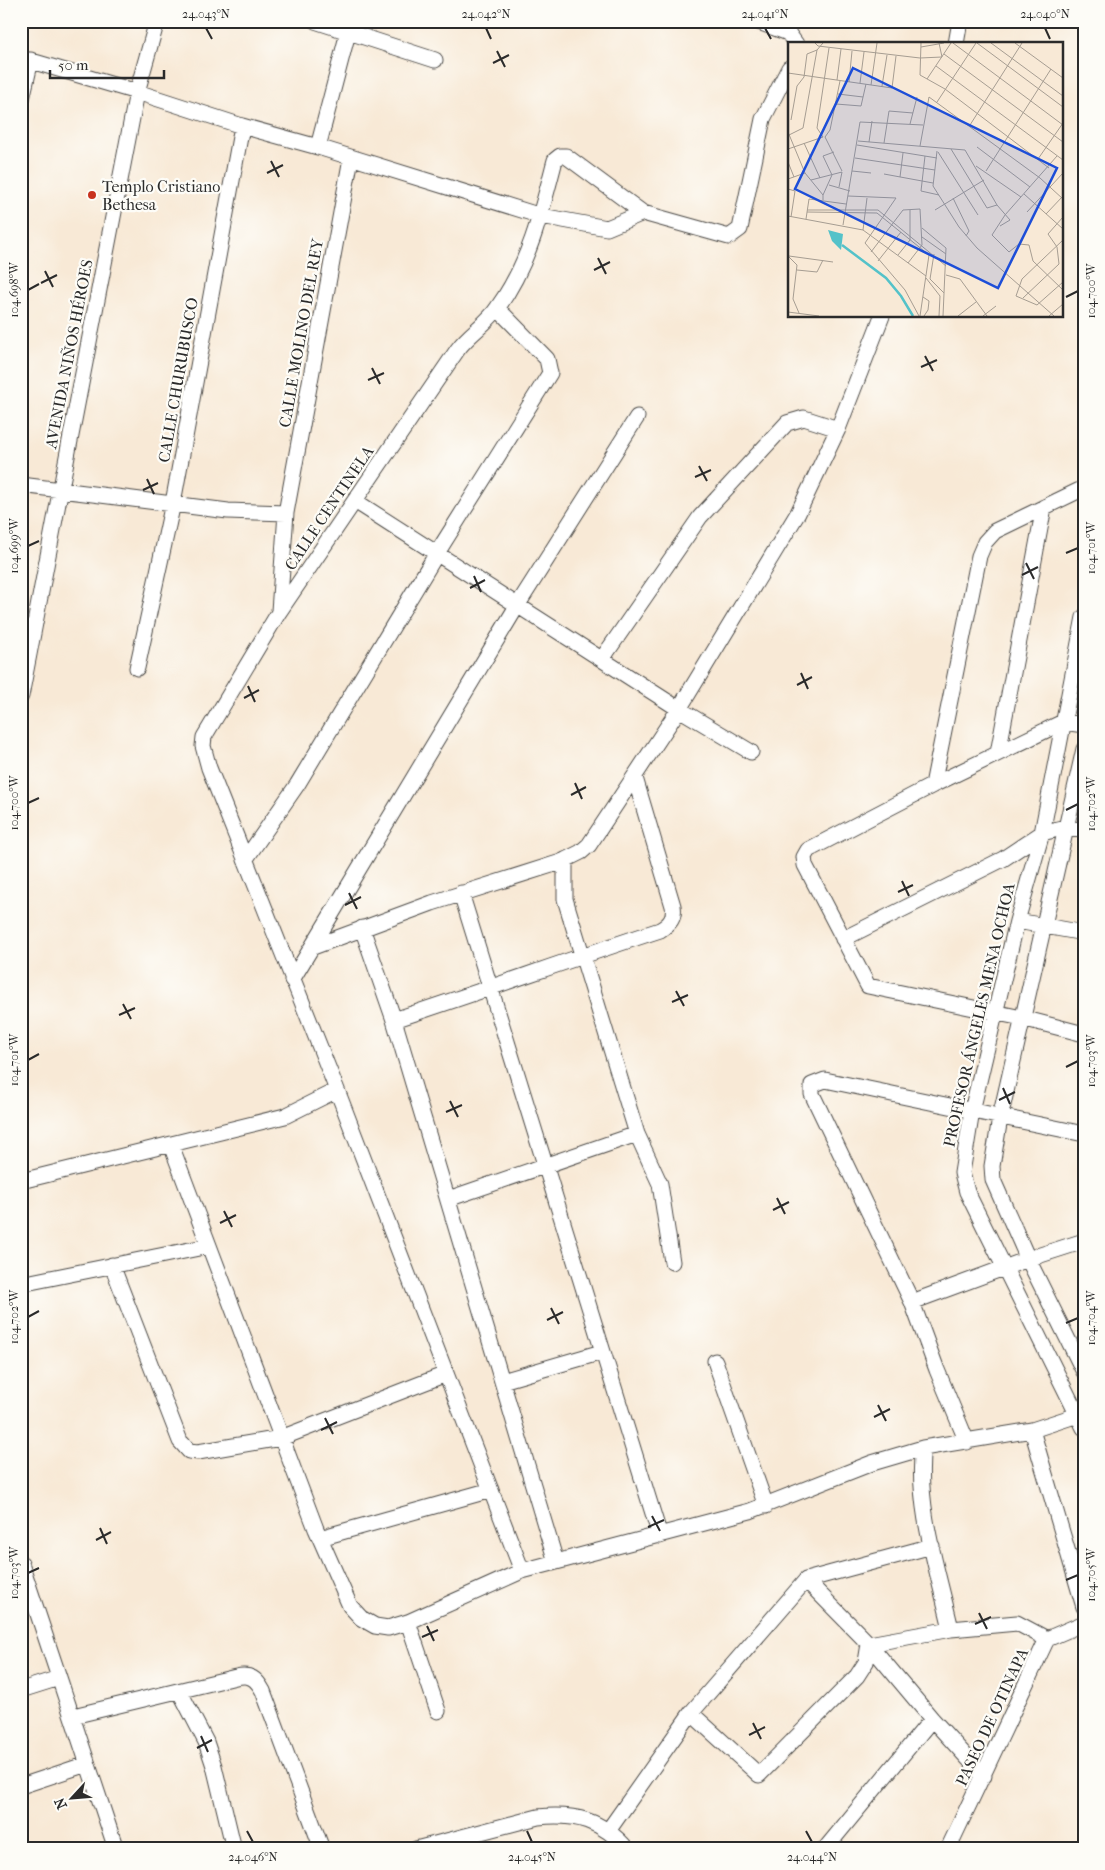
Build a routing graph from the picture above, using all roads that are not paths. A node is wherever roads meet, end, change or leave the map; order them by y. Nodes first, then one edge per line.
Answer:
1 (157, 21) edge
2 (316, 21) edge
3 (756, 21) edge
4 (960, 21) edge
5 (350, 26) edge
6 (795, 42) edge
7 (956, 42) edge
8 (26, 59) edge
9 (435, 60) dead end
10 (788, 70) edge
11 (137, 92) junction
12 (21, 103) edge
13 (242, 126) junction
14 (318, 147) junction
15 (351, 158) junction
16 (643, 214) junction
17 (541, 216) junction
18 (498, 309) junction
19 (881, 318) edge
20 (637, 417) dead end
21 (838, 429) junction
22 (21, 485) edge
23 (1084, 488) edge
24 (61, 489) junction
25 (355, 501) junction
26 (173, 503) junction
27 (1044, 507) junction
28 (286, 513) junction
29 (437, 553) junction
30 (517, 606) junction
31 (279, 612) junction
32 (1084, 617) edge
33 (602, 659) junction
34 (137, 668) dead end
35 (21, 696) edge
36 (679, 708) junction
37 (1063, 722) junction
38 (1084, 725) edge
39 (1084, 749) edge
40 (751, 752) dead end
41 (998, 754) junction
42 (635, 778) junction
43 (933, 785) junction
44 (1066, 827) junction
45 (1084, 831) edge
46 (1042, 832) junction
47 (246, 860) junction
48 (565, 860) junction
49 (461, 893) junction
50 (1017, 921) junction
51 (1044, 926) junction
52 (362, 928) junction
53 (1084, 933) edge
54 (843, 939) junction
55 (313, 947) junction
56 (581, 955) junction
57 (292, 980) junction
58 (490, 989) junction
59 (995, 1012) junction
60 (1022, 1018) junction
61 (394, 1020) junction
62 (1084, 1034) edge
63 (337, 1090) junction
64 (972, 1111) junction
65 (1000, 1118) junction
66 (636, 1134) junction
67 (1084, 1134) edge
68 (171, 1145) junction
69 (546, 1167) junction
70 (21, 1181) edge
71 (448, 1199) junction
72 (1084, 1241) edge
73 (209, 1246) junction
74 (1028, 1259) junction
75 (672, 1262) dead end
76 (112, 1265) junction
77 (1004, 1268) junction
78 (21, 1284) edge
79 (912, 1302) junction
80 (1079, 1349) edge
81 (602, 1352) junction
82 (715, 1361) dead end
83 (1084, 1372) edge
84 (446, 1374) junction
85 (502, 1381) junction
86 (1082, 1419) edge
87 (1032, 1430) junction
88 (280, 1438) junction
89 (967, 1442) junction
90 (923, 1448) junction
91 (491, 1490) junction
92 (766, 1506) junction
93 (660, 1536) junction
94 (320, 1538) junction
95 (932, 1546) junction
96 (556, 1562) junction
97 (21, 1563) edge
98 (522, 1571) junction
99 (806, 1580) junction
100 (26, 1593) edge
101 (1084, 1606) edge
102 (408, 1622) junction
103 (1084, 1624) edge
104 (951, 1629) junction
105 (1048, 1639) junction
106 (869, 1644) junction
107 (59, 1678) junction
108 (21, 1690) edge
109 (180, 1692) junction
110 (438, 1712) dead end
111 (691, 1713) junction
112 (73, 1716) junction
113 (932, 1719) junction
114 (87, 1764) junction
115 (984, 1776) junction
116 (21, 1786) edge
117 (608, 1831) junction
118 (622, 1846) edge
119 (952, 1847) edge
120 (116, 1849) edge
121 (234, 1849) edge
122 (322, 1849) edge
123 (416, 1849) edge
124 (826, 1849) edge

1 - 11 street, AVENIDA NIÑOS HÉROES
2 - 5 street
3 - 6 street
4 - 7 street
5 - 9 street
5 - 14 street
8 - 11 street
8 - 12 street
10 - 16 street
11 - 13 street
11 - 24 street, AVENIDA NIÑOS HÉROES
13 - 14 street
13 - 26 street, CALLE CHURUBUSCO
14 - 15 street
15 - 17 street
15 - 28 street, CALLE MOLINO DEL REY
16 - 17 street
16 - 17 street, CALLE CENTINELA
17 - 18 street, CALLE CENTINELA
18 - 25 street, CALLE CENTINELA
18 - 29 street
19 - 21 street
20 - 30 street
21 - 33 street
21 - 36 street
22 - 24 street
23 - 27 street
24 - 26 street
24 - 35 street, AVENIDA NIÑOS HÉROES
25 - 29 street
25 - 31 street, CALLE CENTINELA
26 - 28 street
26 - 34 street, CALLE CHURUBUSCO
27 - 41 street
27 - 43 street
28 - 31 street, CALLE MOLINO DEL REY
29 - 30 street
29 - 47 street
30 - 33 street
30 - 55 street
31 - 47 street, CALLE CENTINELA
32 - 37 street, PROFESOR ÁNGELES MENA OCHOA
33 - 36 street
36 - 40 street
36 - 42 street
37 - 38 street
37 - 41 street
37 - 46 street, PROFESOR ÁNGELES MENA OCHOA
39 - 44 street
41 - 43 street
42 - 48 street
42 - 56 street
43 - 54 street
44 - 45 street
44 - 46 street
44 - 51 street
46 - 50 street, PROFESOR ÁNGELES MENA OCHOA
46 - 54 street
47 - 57 street
48 - 49 street
48 - 56 street
49 - 52 street
49 - 58 street
50 - 51 street
50 - 59 street, PROFESOR ÁNGELES MENA OCHOA
51 - 53 street
51 - 60 street
52 - 55 street
52 - 61 street
54 - 59 street
55 - 57 street
56 - 58 street
56 - 66 street
57 - 63 street
58 - 61 street
58 - 69 street
59 - 60 street
59 - 64 street, PROFESOR ÁNGELES MENA OCHOA
60 - 62 street
60 - 65 street
61 - 71 street
63 - 68 street
63 - 84 street
64 - 65 street
64 - 77 street, PROFESOR ÁNGELES MENA OCHOA
64 - 79 street
65 - 67 street
65 - 74 street
66 - 69 street
66 - 75 street
68 - 70 street
68 - 73 street
69 - 71 street
69 - 81 street
71 - 85 street
72 - 74 street
73 - 76 street
73 - 88 street
74 - 77 street
74 - 80 street
76 - 78 street
76 - 88 street
77 - 79 street
77 - 86 street, PROFESOR ÁNGELES MENA OCHOA
79 - 89 street
80 - 83 street
81 - 85 street
81 - 93 street
82 - 92 street
84 - 88 street
84 - 91 street
85 - 96 street
86 - 87 street
87 - 89 street
87 - 101 street
88 - 94 street
89 - 90 street
90 - 92 street
90 - 95 street
91 - 94 street
91 - 98 street
92 - 93 street
93 - 96 street
94 - 102 street
95 - 99 street
95 - 104 street
96 - 98 street
97 - 100 street
98 - 102 street
99 - 106 street
99 - 111 street
100 - 107 street
102 - 110 street
103 - 105 street, PASEO DE OTINAPA
104 - 105 street
104 - 106 street
105 - 115 street, PASEO DE OTINAPA
106 - 111 street
106 - 113 street
107 - 108 street
107 - 112 street
109 - 112 street
109 - 121 street
109 - 122 street
111 - 117 street
112 - 114 street
113 - 115 street
113 - 124 street
114 - 116 street
114 - 120 street
115 - 119 street, PASEO DE OTINAPA
117 - 118 street
117 - 123 street

